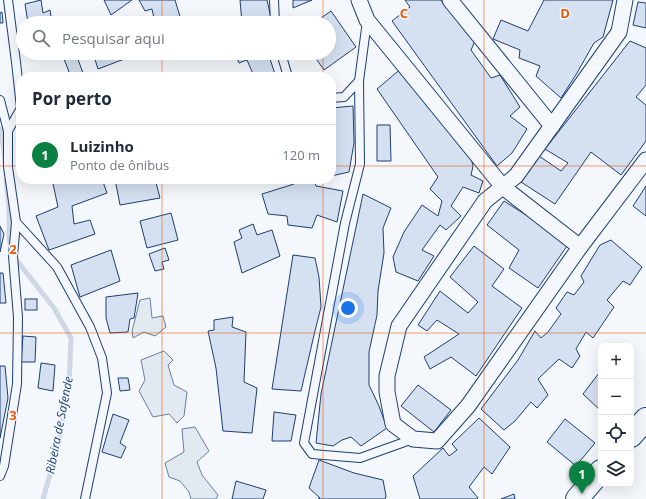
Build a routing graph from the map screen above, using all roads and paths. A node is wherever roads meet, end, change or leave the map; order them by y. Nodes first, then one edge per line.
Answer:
1 (8, 0) edge
2 (274, 0) edge
3 (360, 0) edge
4 (450, 0) edge
5 (625, 0) edge
6 (275, 16) edge
7 (368, 20) junction
8 (283, 60) edge
9 (17, 72) edge
10 (287, 72) edge
11 (359, 81) junction
12 (336, 98) edge
13 (0, 100) edge
14 (16, 117) edge
15 (552, 126) junction
16 (8, 131) junction
17 (646, 160) edge
18 (503, 187) junction
19 (16, 222) junction
20 (580, 247) junction
21 (646, 419) edge
22 (634, 433) edge
23 (413, 440) junction
24 (598, 474) edge
25 (0, 476) edge
26 (85, 499) edge
27 (577, 499) edge

1 - 9 lane
2 - 6 lane
3 - 7 street
4 - 15 street
5 - 15 street
7 - 11 lane
7 - 18 street
8 - 10 lane
11 - 12 lane
11 - 23 lane
13 - 16 lane
14 - 16 lane
15 - 18 street
16 - 19 lane
17 - 20 street
18 - 20 street
18 - 23 street
19 - 25 lane
19 - 26 lane
20 - 23 street
21 - 22 main road
24 - 27 main road

